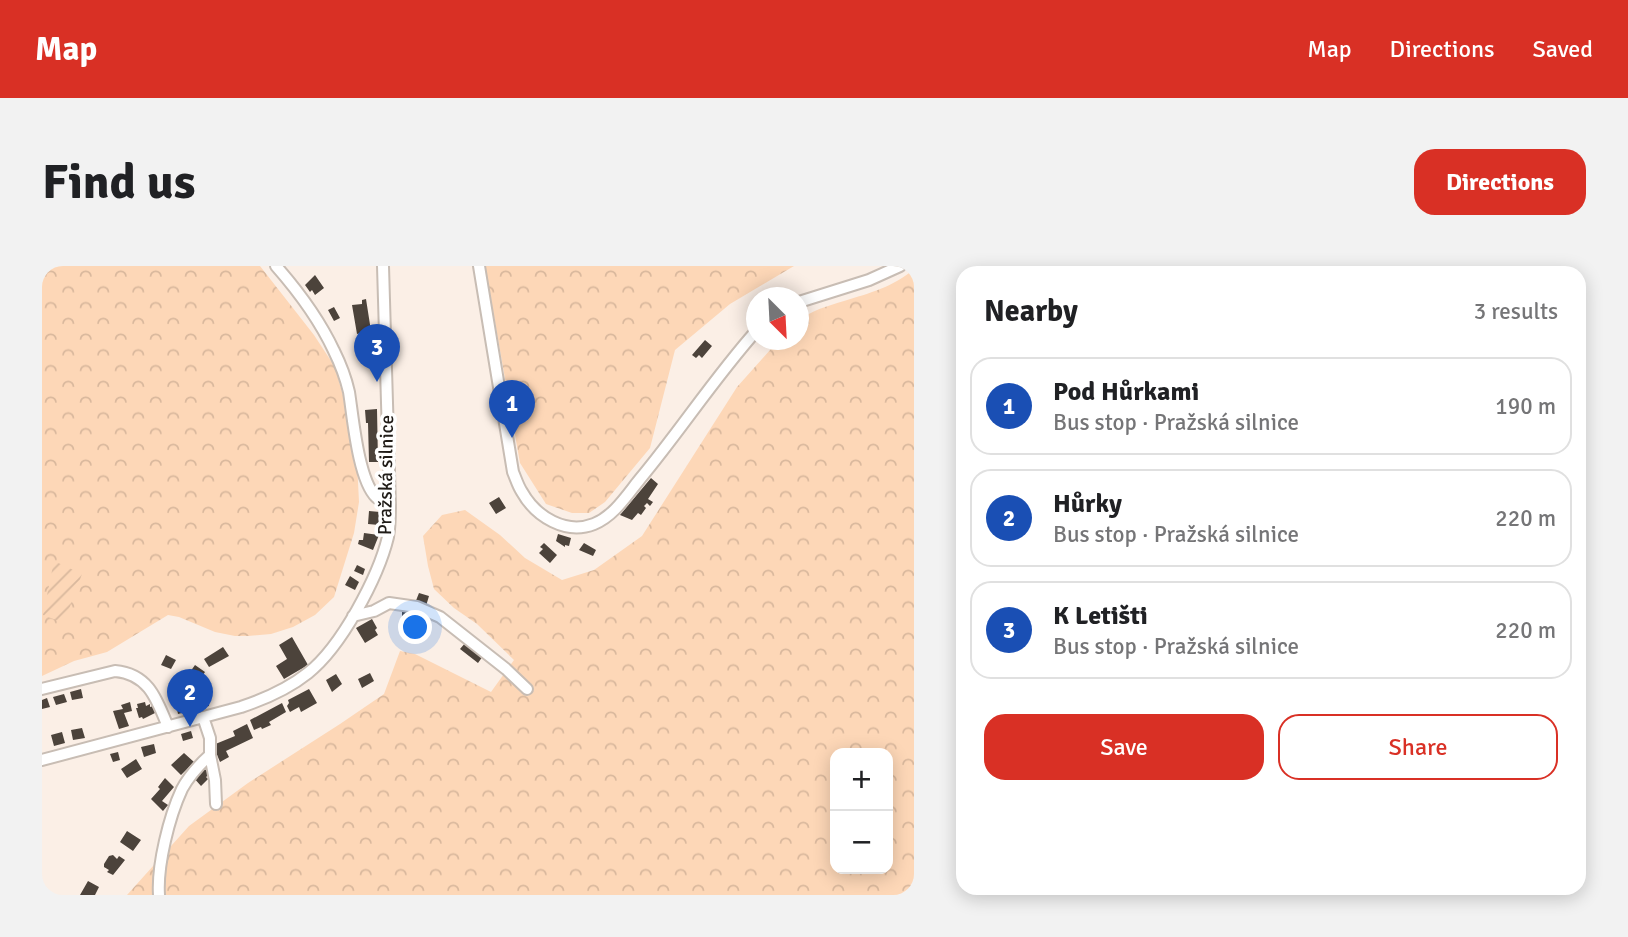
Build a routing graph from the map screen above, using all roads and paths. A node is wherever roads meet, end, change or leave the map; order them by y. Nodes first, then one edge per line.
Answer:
1 (276, 266) edge
2 (383, 266) edge
3 (479, 266) edge
4 (900, 266) edge
5 (809, 299) edge
6 (746, 343) edge
7 (390, 505) junction
8 (353, 616) junction
9 (42, 689) edge
10 (527, 689) dead end
11 (204, 717) junction
12 (168, 727) junction
13 (210, 755) junction
14 (42, 760) edge
15 (216, 804) dead end
16 (159, 895) edge

1 - 7 street
2 - 7 street, Pražská silnice
3 - 6 street
4 - 5 street
7 - 8 street, Pražská silnice
8 - 10 street
8 - 11 street, Pražská silnice
9 - 12 street
11 - 12 street, Pražská silnice
11 - 13 street
12 - 14 street, Pražská silnice
13 - 15 street
13 - 16 street

